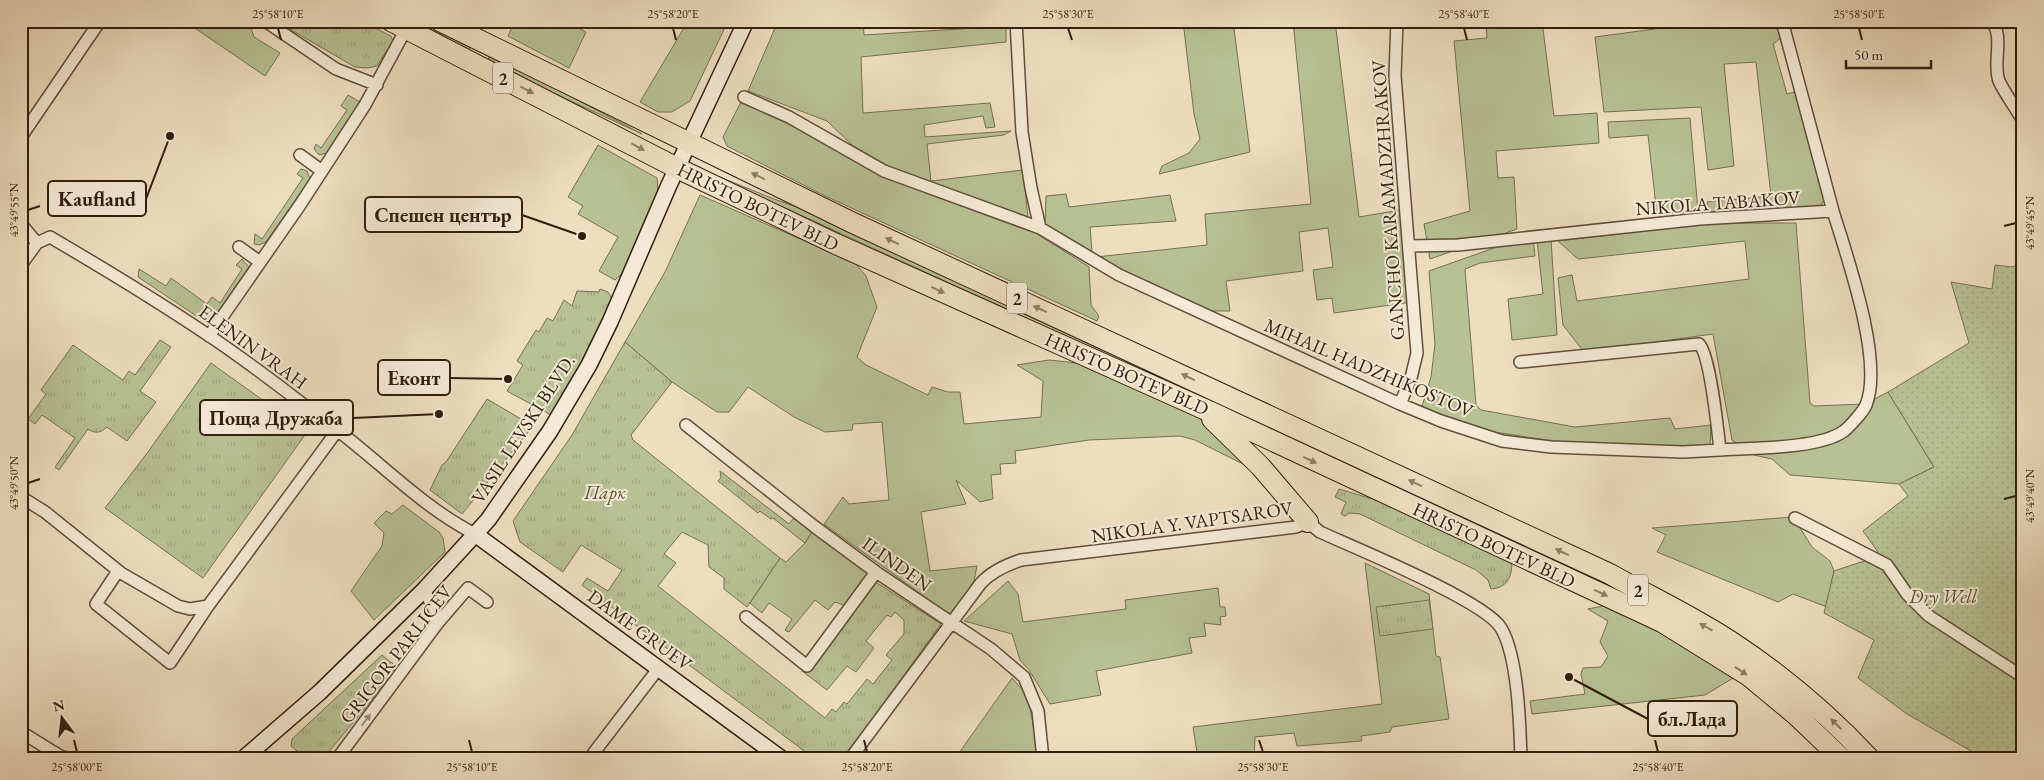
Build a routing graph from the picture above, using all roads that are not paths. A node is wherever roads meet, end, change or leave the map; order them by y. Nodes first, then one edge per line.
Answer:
1 (100, 21) edge
2 (265, 21) edge
3 (440, 21) edge
4 (746, 21) edge
5 (1016, 21) edge
6 (1397, 21) edge
7 (1782, 21) edge
8 (1991, 21) edge
9 (398, 25) edge
10 (480, 41) junction
11 (468, 60) junction
12 (377, 85) junction
13 (744, 97) dead end
14 (2023, 121) edge
15 (21, 137) edge
16 (689, 143) junction
17 (300, 155) dead end
18 (677, 168) junction
19 (322, 171) junction
20 (1833, 211) junction
21 (21, 224) edge
22 (1040, 228) junction
23 (37, 243) junction
24 (1409, 246) junction
25 (239, 247) dead end
26 (260, 262) junction
27 (21, 265) edge
28 (209, 336) junction
29 (1520, 362) dead end
30 (1232, 397) junction
31 (1191, 403) junction
32 (1400, 404) junction
33 (1269, 415) junction
34 (1235, 423) junction
35 (686, 426) dead end
36 (337, 430) junction
37 (1240, 444) junction
38 (1288, 449) junction
39 (1720, 450) junction
40 (1261, 467) junction
41 (21, 497) edge
42 (1795, 518) dead end
43 (1308, 522) junction
44 (475, 534) junction
45 (118, 571) junction
46 (876, 572) junction
47 (424, 590) junction
48 (487, 602) dead end
49 (208, 606) junction
50 (746, 617) dead end
51 (950, 623) junction
52 (437, 624) junction
53 (658, 669) junction
54 (2023, 677) edge
55 (21, 732) edge
56 (69, 759) edge
57 (243, 759) edge
58 (337, 759) edge
59 (589, 759) edge
60 (782, 759) edge
61 (850, 759) edge
62 (1043, 759) edge
63 (1521, 759) edge
64 (1842, 759) edge
65 (1870, 759) edge

1 - 15 street
2 - 12 street
3 - 10 highway, HRISTO BOTEV BLD / 2
4 - 16 main road, VASIL LEVSKI BLVD.
5 - 22 street
6 - 24 street, GANCHO KARAMADZHRAKOV
7 - 20 street, NIKOLA TABAKOV
8 - 14 street
9 - 11 highway, HRISTO BOTEV BLD / 2
9 - 12 street
10 - 11 highway
10 - 16 highway, HRISTO BOTEV BLD / 2
11 -> 18 highway, HRISTO BOTEV BLD / 2
12 - 19 street
13 - 22 street, MIHAIL HADZHIKOSTOV
16 - 18 main road, VASIL LEVSKI BLVD.
30 -> 16 highway, HRISTO BOTEV BLD / 2
17 - 19 street
18 -> 31 highway, HRISTO BOTEV BLD / 2
18 - 44 main road, VASIL LEVSKI BLVD.
19 - 26 street
20 - 24 street, NIKOLA TABAKOV
20 - 39 street, MIHAIL HADZHIKOSTOV
21 - 23 street
22 - 32 street, MIHAIL HADZHIKOSTOV
23 - 27 street
23 - 28 street, ELENIN VRAH
24 - 32 street, GANCHO KARAMADZHRAKOV
25 - 26 street
26 - 28 street
28 - 36 street, ELENIN VRAH
29 - 39 street
30 - 33 highway, HRISTO BOTEV BLD / 2
30 - 34 highway
31 - 34 highway, HRISTO BOTEV BLD / 2
31 - 37 highway
32 - 39 street, MIHAIL HADZHIKOSTOV
33 - 34 highway
65 -> 33 highway, HRISTO BOTEV BLD / 2
34 - 37 highway
34 - 38 highway, HRISTO BOTEV BLD / 2
35 - 46 street, ILINDEN
36 - 44 street, ELENIN VRAH
36 - 49 street
37 - 40 highway
38 - 40 highway
38 -> 64 highway, HRISTO BOTEV BLD / 2
40 - 43 highway
41 - 45 street
42 - 54 street
43 - 51 street, NIKOLA Y. VAPTSAROV
43 - 63 street, NIKOLA Y. VAPTSAROV
44 - 47 main road, VASIL LEVSKI BLVD.
44 - 53 main road, DAME GRUEV
45 - 49 street
45 - 49 street
46 - 50 street
46 - 51 street, ILINDEN
47 - 52 street
47 - 57 main road, VASIL LEVSKI BLVD.
48 - 52 street, GRIGOR PARLICEV
51 - 61 street, NIKOLA Y. VAPTSAROV
51 - 62 street, ILINDEN
58 -> 52 street, GRIGOR PARLICEV
53 - 59 street
53 - 60 main road, DAME GRUEV
55 - 56 street

